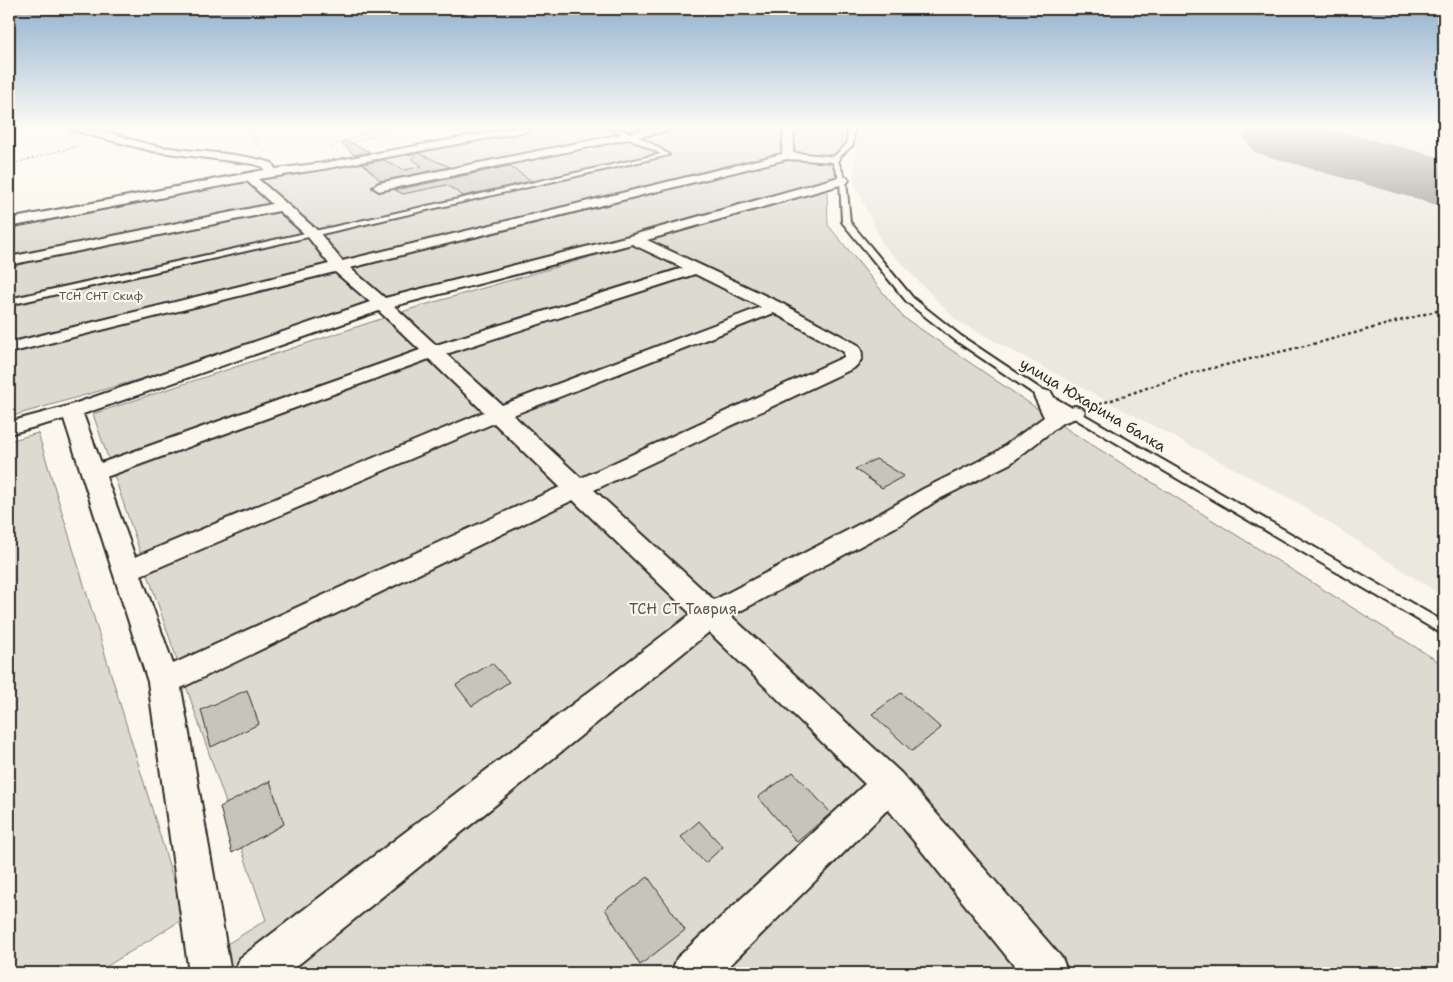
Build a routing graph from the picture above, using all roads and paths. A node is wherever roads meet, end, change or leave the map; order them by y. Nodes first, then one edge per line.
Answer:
1 (263, 174) edge
2 (269, 174) edge
3 (442, 174) edge
4 (582, 174) edge
5 (716, 174) edge
6 (840, 174) edge
7 (254, 176) junction
8 (843, 180) junction
9 (378, 187) dead end
10 (284, 206) junction
11 (9, 222) edge
12 (313, 234) junction
13 (634, 239) junction
14 (9, 261) edge
15 (340, 268) junction
16 (697, 269) junction
17 (9, 302) edge
18 (382, 304) junction
19 (775, 307) junction
20 (1444, 309) edge
21 (9, 348) edge
22 (432, 352) junction
23 (1044, 396) joint
24 (72, 411) junction
25 (497, 414) junction
26 (1065, 415) junction
27 (9, 428) edge
28 (93, 474) junction
29 (576, 488) junction
30 (126, 571) junction
31 (710, 615) junction
32 (1444, 629) edge
33 (164, 682) junction
34 (889, 784) junction
35 (210, 973) edge
36 (255, 973) edge
37 (692, 973) edge
38 (1047, 973) edge

1 - 7 street
2 - 7 street
3 - 9 street
4 - 12 lane
5 - 15 street
6 - 8 lane, улица Юхарина балка
7 - 10 street
7 - 11 street
8 - 13 street
8 - 23 lane, улица Юхарина балка
10 - 12 street
10 - 14 street
12 - 15 street
12 - 17 lane
13 - 16 street
13 - 18 street
15 - 18 street
15 - 21 street
16 - 19 street
16 - 22 street
18 - 22 street
18 - 24 street
19 - 25 street
19 - 29 street
20 - 26 path
22 - 25 street
22 - 28 street
23 - 26 street
24 - 27 street
24 - 28 street
25 - 29 street
25 - 30 street
26 - 31 street
26 - 32 lane, улица Юхарина балка
28 - 30 street
29 - 31 street
29 - 33 street
30 - 33 street
31 - 34 street
31 - 36 street
33 - 35 street
34 - 37 street
34 - 38 street

